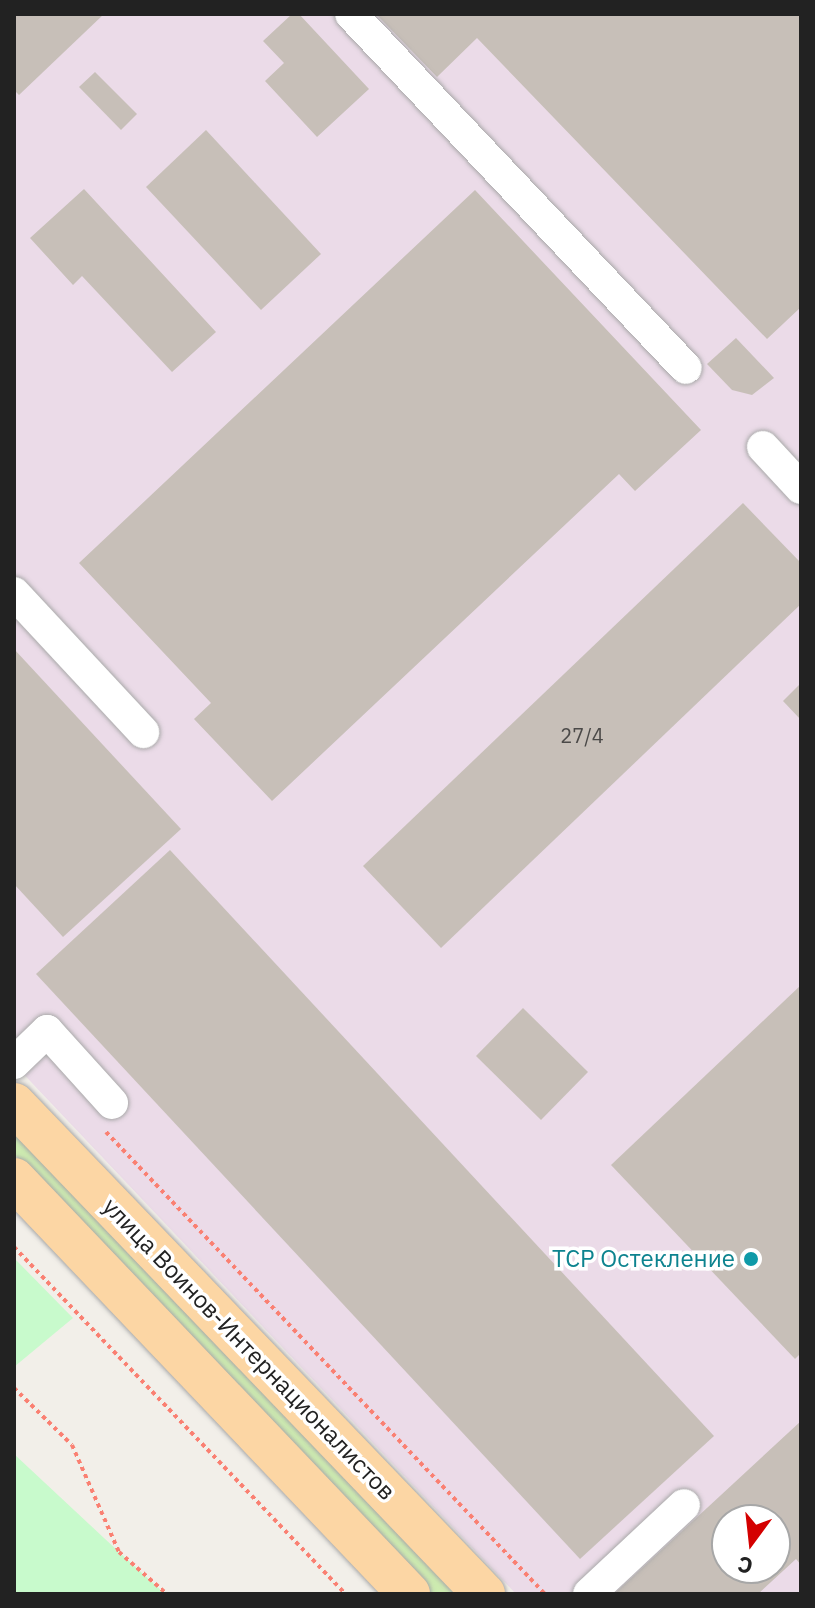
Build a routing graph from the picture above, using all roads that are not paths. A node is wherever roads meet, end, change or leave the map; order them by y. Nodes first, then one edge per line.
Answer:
1 (351, 14) edge
2 (686, 368) dead end
3 (763, 447) dead end
4 (801, 488) edge
5 (14, 593) edge
6 (143, 732) dead end
7 (14, 1063) edge
8 (14, 1104) edge
9 (107, 1116) road end
10 (14, 1179) edge
11 (684, 1505) dead end
12 (409, 1594) edge
13 (484, 1594) edge
14 (589, 1594) edge

1 - 2 street
3 - 4 street
5 - 6 street
7 - 9 street
8 - 13 main road, улица Воинов-Интернационалистов
10 - 12 main road
11 - 14 street

